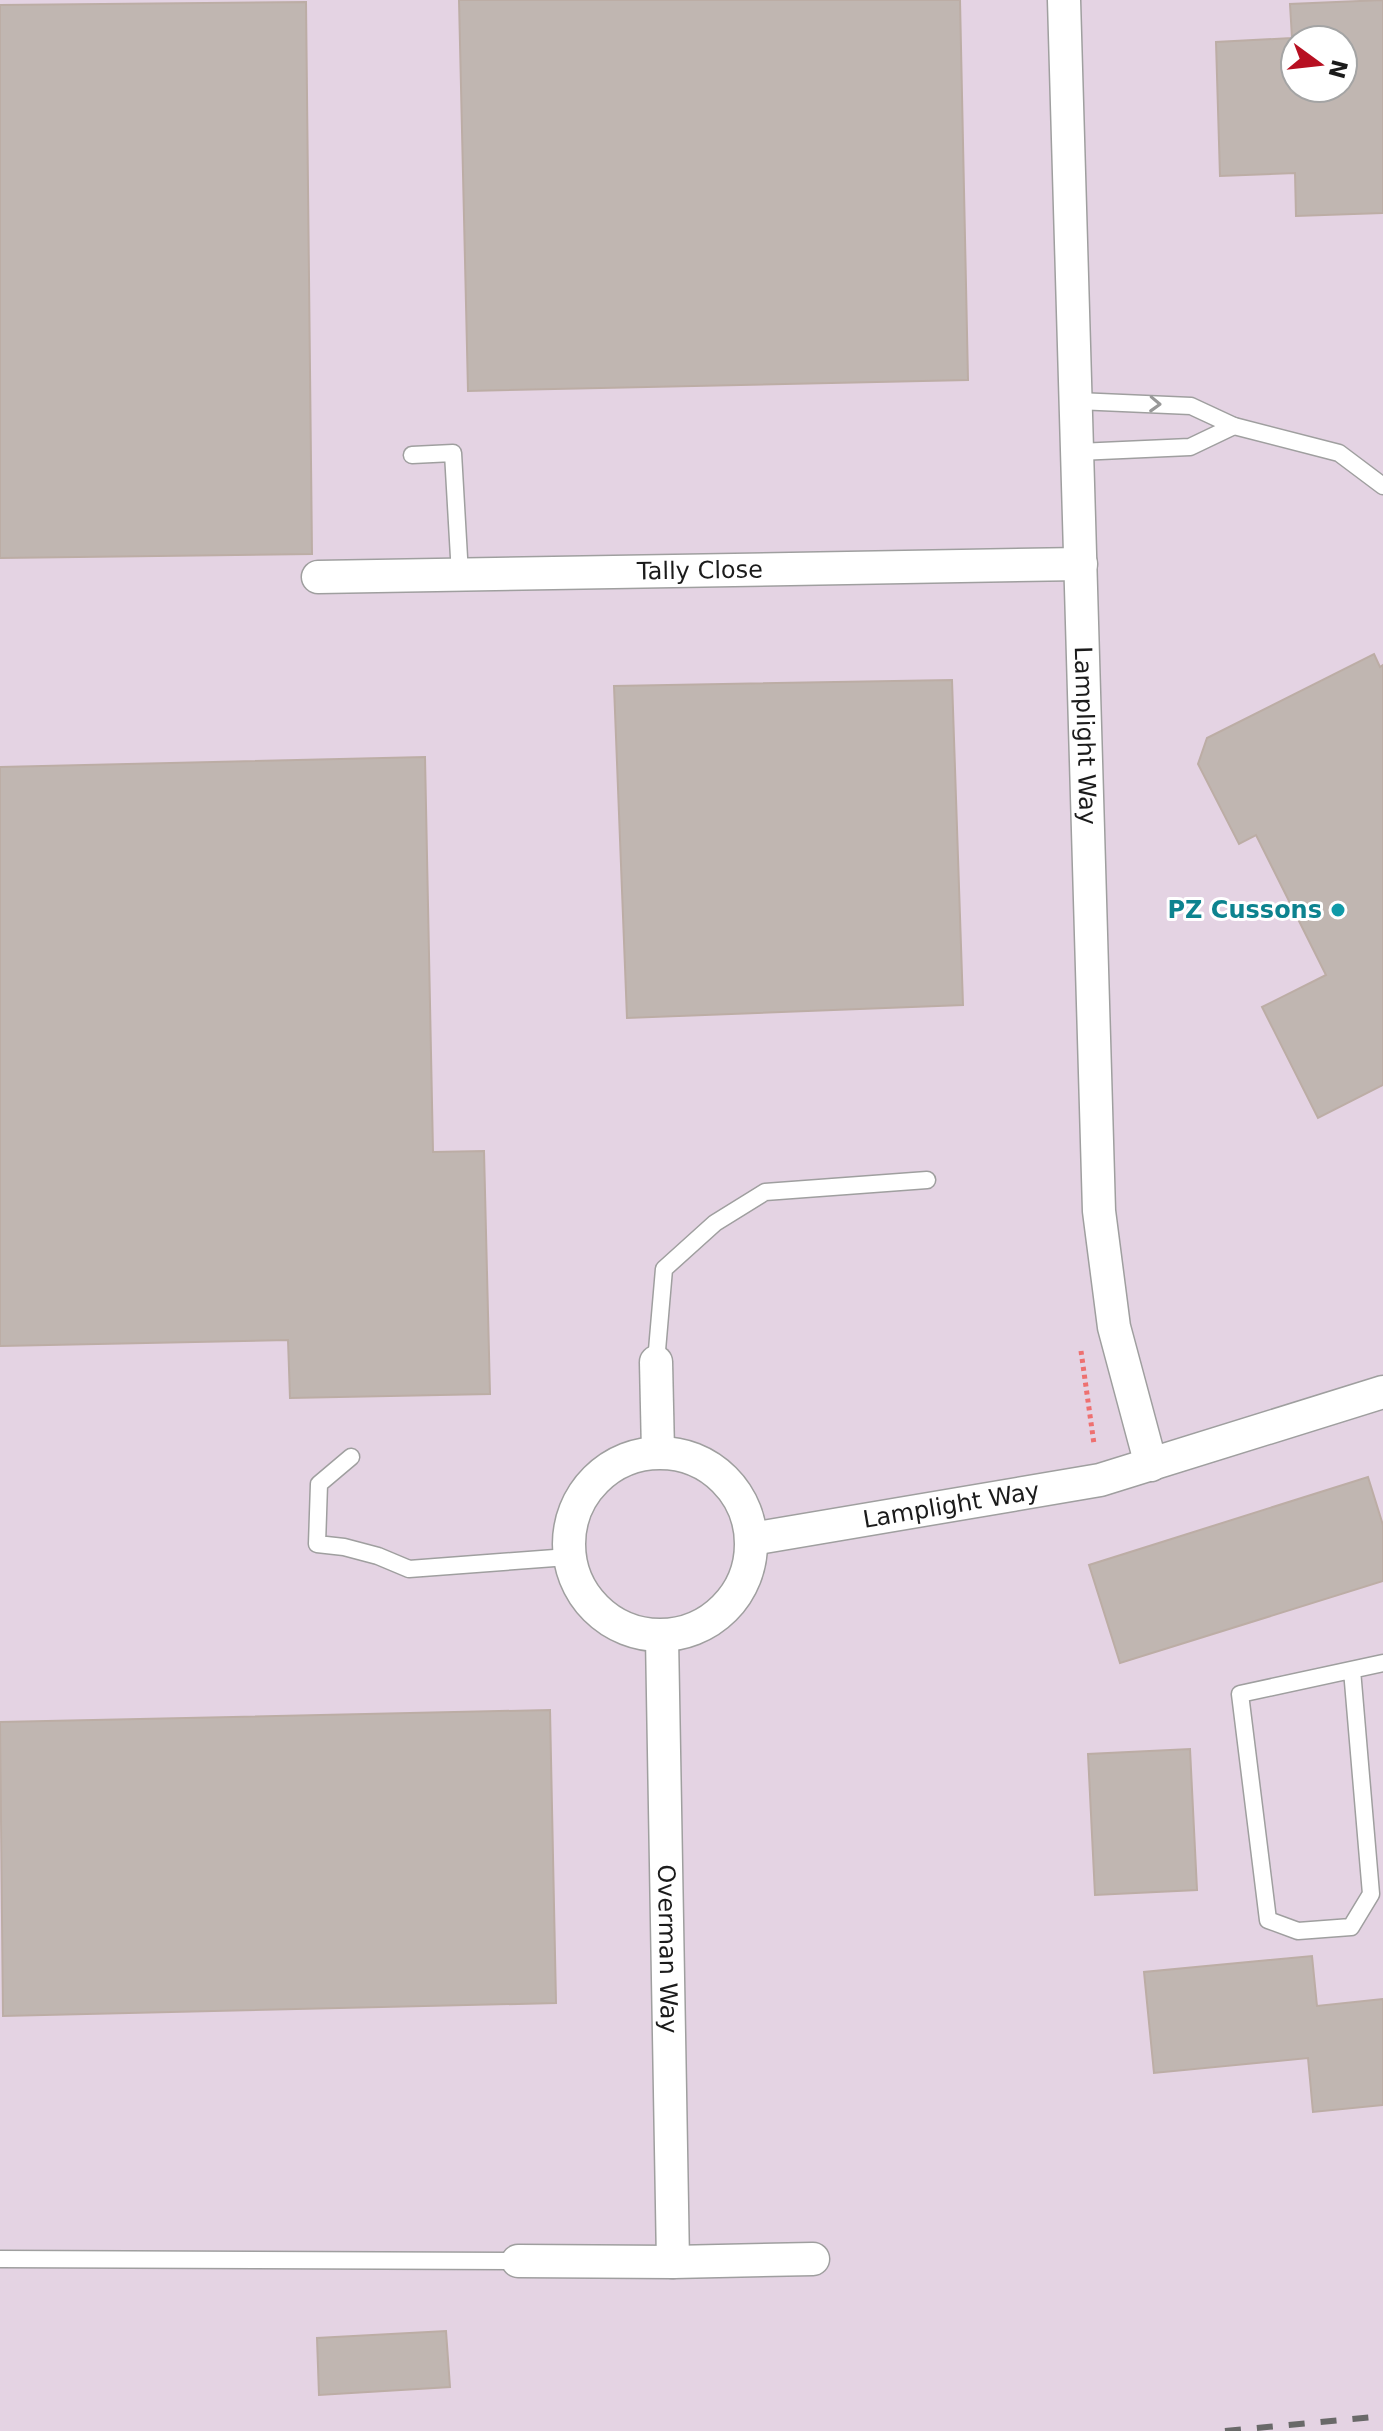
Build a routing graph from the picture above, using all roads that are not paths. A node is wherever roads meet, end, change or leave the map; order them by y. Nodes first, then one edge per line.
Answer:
1 (1064, 0) edge
2 (1077, 401) junction
3 (1234, 426) junction
4 (1078, 452) junction
5 (412, 455) dead end
6 (1383, 486) edge
7 (1081, 564) junction
8 (460, 575) junction
9 (318, 577) dead end
10 (927, 1180) dead end
11 (656, 1362) joint
12 (1383, 1392) edge
13 (658, 1452) junction
14 (351, 1457) dead end
15 (1151, 1465) junction
16 (752, 1539) junction
17 (568, 1557) junction
18 (662, 1637) junction
19 (1383, 1663) edge
20 (1352, 1670) junction
21 (0, 2259) edge
22 (813, 2259) dead end
23 (518, 2261) joint
24 (673, 2262) junction

1 - 2 street, Lamplight Way
2 -> 3 lane
2 - 4 street, Lamplight Way
3 - 4 lane
3 - 6 lane
4 - 7 street, Lamplight Way
5 - 8 lane
7 - 8 street, Tally Close
7 - 15 street, Lamplight Way
8 - 9 street, Tally Close
10 - 11 lane
11 - 13 street
12 - 15 street, Lamplight Way
13 - 16 street
13 - 17 street
14 - 17 lane
15 - 16 street, Lamplight Way
16 - 18 street
17 - 18 street
18 - 24 street, Overman Way
19 - 20 lane
20 - 20 lane
21 - 23 lane
22 - 24 street
23 - 24 street

